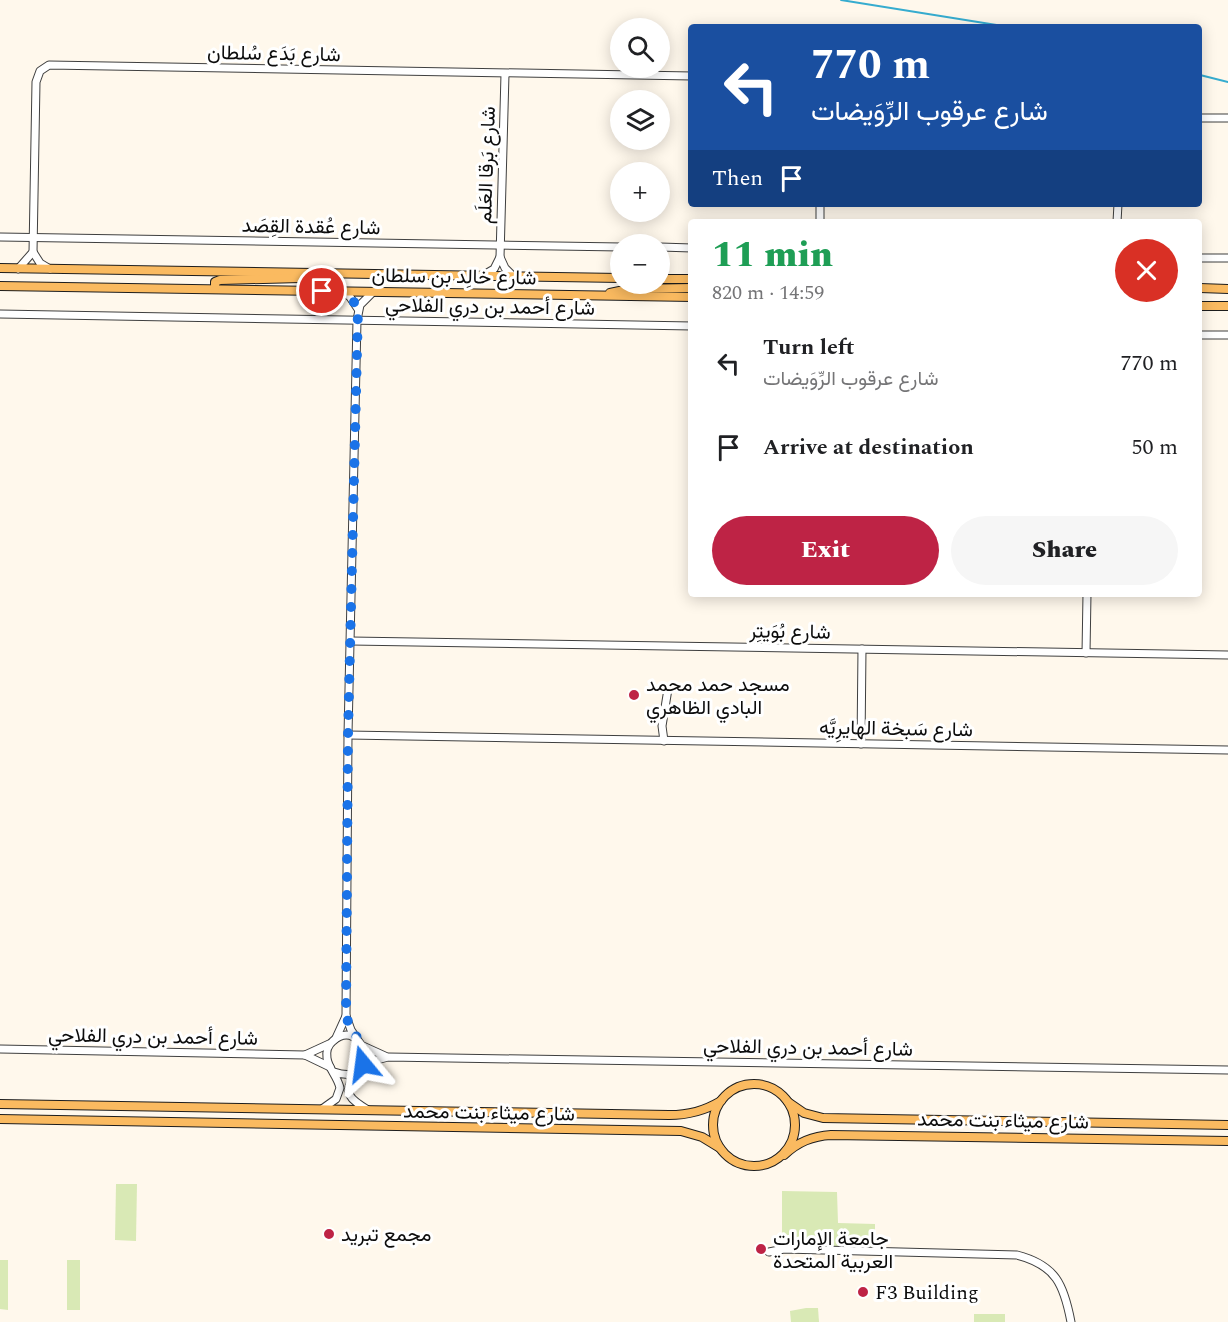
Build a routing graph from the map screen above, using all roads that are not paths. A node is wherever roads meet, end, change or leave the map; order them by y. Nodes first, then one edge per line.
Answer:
1 (505, 74) junction
2 (688, 76) edge
3 (1202, 118) edge
4 (1228, 118) edge
5 (0, 237) edge
6 (34, 238) junction
7 (500, 246) junction
8 (610, 247) edge
9 (670, 247) edge
10 (688, 248) edge
11 (33, 252) junction
12 (500, 257) junction
13 (1202, 258) edge
14 (1228, 258) edge
15 (0, 268) edge
16 (18, 269) junction
17 (51, 270) junction
18 (319, 273) junction
19 (482, 276) junction
20 (514, 276) junction
21 (610, 278) edge
22 (670, 279) edge
23 (688, 279) edge
24 (0, 286) edge
25 (688, 288) edge
26 (1202, 288) edge
27 (1228, 288) edge
28 (214, 289) junction
29 (343, 291) junction
30 (374, 291) junction
31 (604, 296) junction
32 (688, 297) edge
33 (1202, 306) edge
34 (1228, 306) edge
35 (358, 309) junction
36 (0, 314) edge
37 (357, 320) junction
38 (688, 326) edge
39 (1202, 335) edge
40 (1228, 335) edge
41 (1087, 597) edge
42 (351, 641) junction
43 (862, 649) junction
44 (1086, 653) junction
45 (1228, 655) edge
46 (668, 689) dead end
47 (348, 735) junction
48 (663, 741) junction
49 (861, 744) junction
50 (1228, 750) edge
51 (346, 1016) junction
52 (336, 1039) junction
53 (329, 1044) junction
54 (361, 1044) junction
55 (0, 1050) edge
56 (305, 1055) junction
57 (388, 1057) junction
58 (332, 1069) junction
59 (1228, 1070) edge
60 (357, 1071) junction
61 (721, 1101) junction
62 (788, 1102) junction
63 (0, 1104) edge
64 (321, 1109) junction
65 (368, 1110) junction
66 (0, 1119) edge
67 (1228, 1125) edge
68 (1228, 1141) edge
69 (720, 1149) junction
70 (784, 1155) junction
71 (769, 1252) dead end
72 (1071, 1322) edge

1 - 2 street, شارع بَدَع سُلطان
1 - 6 street, شارع بَدَع سُلطان
1 - 7 street, شارع بَرقا العَلَم
3 - 4 street
5 - 6 street, شارع عُقدة القِصَد
6 - 7 street, شارع عُقدة القِصَد
6 - 11 street, شارع بَدَع سُلطان
7 - 8 street, شارع عُقدة القِصَد
7 - 12 street, شارع بَرقا العَلَم
9 - 10 street
11 - 16 street
11 - 17 street
12 - 19 street
12 - 20 street
13 - 14 street
15 - 16 main road, شارع خالِد بن سلطان
16 - 17 main road, شارع خالِد بن سلطان
17 - 18 main road, شارع خالِد بن سلطان
18 - 19 main road, شارع خالِد بن سلطان
18 - 28 main road
19 - 20 main road, شارع خالِد بن سلطان
20 - 21 main road, شارع خالِد بن سلطان
22 - 23 main road
24 - 28 main road, شارع خالِد بن سلطان
25 - 31 main road
26 - 27 main road
28 - 29 main road, شارع خالِد بن سلطان
29 - 30 main road, شارع خالِد بن سلطان
29 - 35 street
30 - 31 main road, شارع خالِد بن سلطان
30 - 35 street
31 - 32 main road, شارع خالِد بن سلطان
33 - 34 main road
35 - 37 street
36 - 37 street, شارع أحمد بن دري الفلاحي
37 - 38 street, شارع أحمد بن دري الفلاحي
37 - 42 street
39 - 40 street
41 - 44 street
42 - 43 street, شارع بُوَيتِر
42 - 47 street
43 - 44 street, شارع بُوَيتِر
43 - 49 street
44 - 45 street, شارع بُوَيتِر
46 - 48 street
47 - 48 street, شارع سَبخة الهايرِيَّه
47 - 51 street
48 - 49 street, شارع سَبخة الهايرِيَّه
49 - 50 street, شارع سَبخة الهايرِيَّه
51 - 52 street
51 - 54 street
52 - 53 street
52 - 54 street
53 - 56 street, شارع أحمد بن دري الفلاحي
53 - 58 street
54 - 57 street, شارع أحمد بن دري الفلاحي
54 - 60 street
55 - 56 street, شارع أحمد بن دري الفلاحي
56 - 58 street, شارع أحمد بن دري الفلاحي
57 - 59 street, شارع أحمد بن دري الفلاحي
57 - 60 street, شارع أحمد بن دري الفلاحي
58 - 60 street
58 - 64 street
60 - 65 street
61 - 62 main road
61 - 65 main road, شارع ميثاء بنت محمد
61 - 69 main road
62 - 67 main road, شارع ميثاء بنت محمد
62 - 70 main road
63 - 64 main road, شارع ميثاء بنت محمد
64 - 65 main road, شارع ميثاء بنت محمد
66 - 69 main road, شارع ميثاء بنت محمد
68 - 70 main road, شارع ميثاء بنت محمد
69 - 70 main road
71 - 72 street

